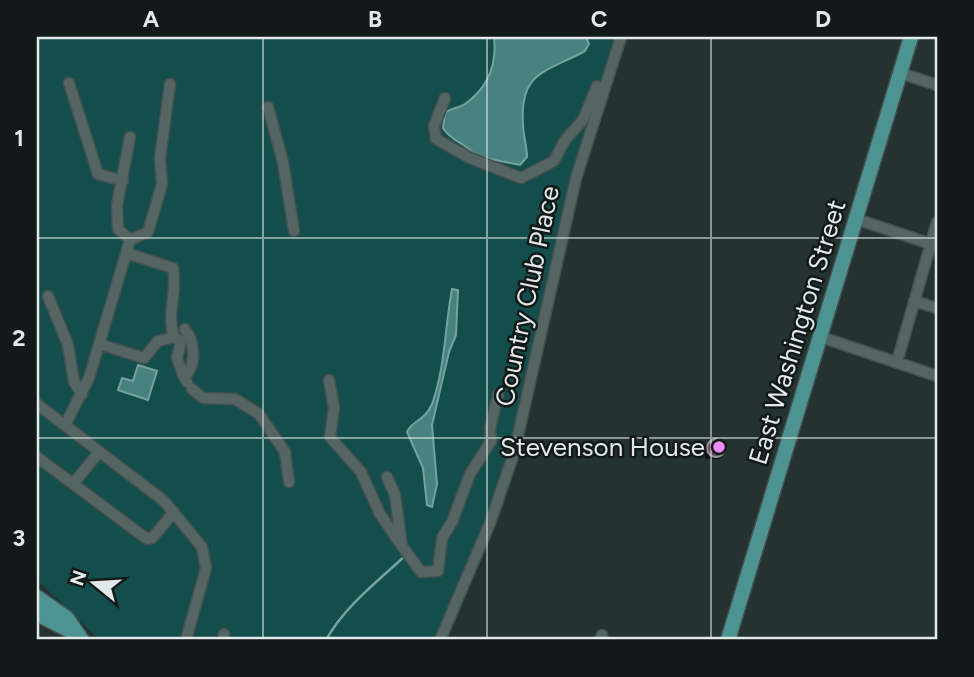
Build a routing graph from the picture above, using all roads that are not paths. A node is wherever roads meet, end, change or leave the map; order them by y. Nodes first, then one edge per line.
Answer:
1 (613, 37) edge
2 (621, 37) edge
3 (911, 37) edge
4 (901, 73) junction
5 (69, 82) dead end
6 (170, 84) dead end
7 (937, 85) edge
8 (445, 98) dead end
9 (268, 107) dead end
10 (130, 137) dead end
11 (123, 181) junction
12 (856, 219) junction
13 (937, 222) edge
14 (294, 232) dead end
15 (130, 240) junction
16 (934, 245) edge
17 (126, 253) junction
18 (48, 296) dead end
19 (914, 301) junction
20 (937, 308) edge
21 (185, 329) dead end
22 (174, 337) junction
23 (821, 337) junction
24 (99, 344) junction
25 (897, 362) junction
26 (937, 376) edge
27 (184, 377) junction
28 (329, 380) dead end
29 (82, 394) junction
30 (498, 395) dead end
31 (37, 404) edge
32 (65, 425) junction
33 (99, 452) junction
34 (37, 457) edge
35 (387, 477) dead end
36 (289, 482) dead end
37 (74, 484) junction
38 (174, 512) junction
39 (405, 549) junction
40 (37, 597) edge
41 (37, 614) edge
42 (79, 638) edge
43 (186, 640) edge
44 (440, 640) edge
45 (728, 640) edge

1 - 8 street
2 - 44 street, Country Club Place
3 - 4 main road, East Washington Street
4 - 7 street
4 - 12 main road, East Washington Street
5 - 11 street
6 - 15 street
9 - 14 street
10 - 11 street
11 - 15 street
12 - 16 street
12 - 23 main road, East Washington Street
13 - 16 street
15 - 17 street
16 - 19 street
17 - 22 street
17 - 24 street
18 - 29 street
19 - 20 street
19 - 25 street
21 - 27 street
22 - 24 street
22 - 27 street
23 - 25 street
23 - 45 main road, East Washington Street
24 - 29 street
25 - 26 street
27 - 36 street
28 - 39 street
29 - 32 street
30 - 39 street
31 - 32 street
32 - 33 street
33 - 37 street
33 - 38 street
34 - 37 street
35 - 39 street
37 - 38 street
38 - 43 street
40 - 42 main road
41 - 42 main road

